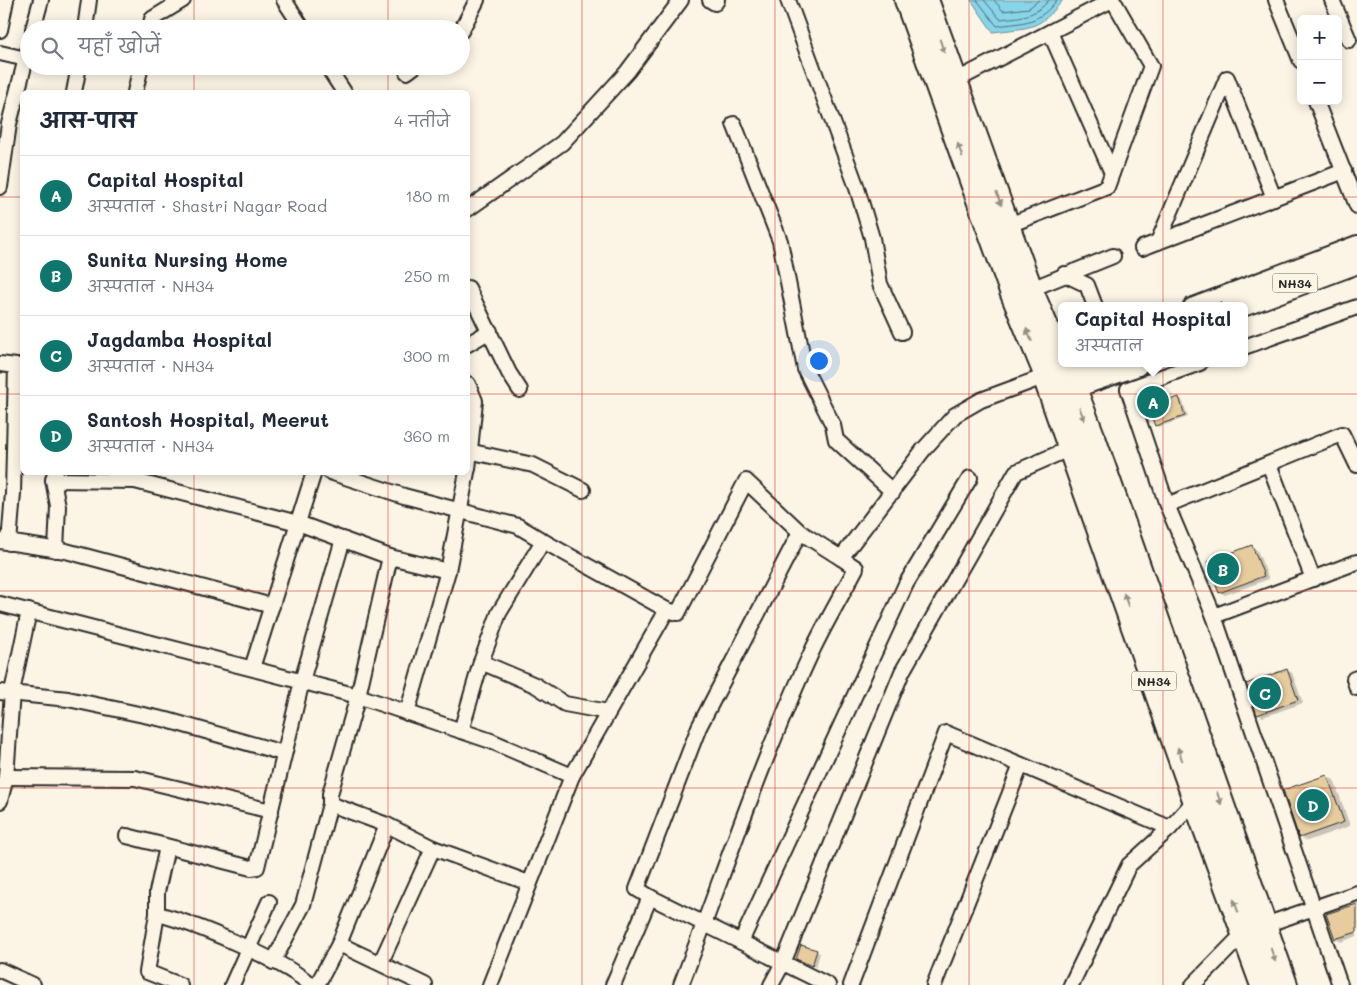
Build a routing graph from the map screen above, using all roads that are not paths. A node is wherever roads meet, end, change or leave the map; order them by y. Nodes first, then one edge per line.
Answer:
1 (6, 0) edge
2 (41, 0) edge
3 (89, 0) edge
4 (284, 0) edge
5 (477, 0) edge
6 (681, 0) edge
7 (710, 0) edge
8 (717, 0) edge
9 (788, 0) edge
10 (906, 0) edge
11 (926, 0) edge
12 (1112, 0) edge
13 (1276, 0) edge
14 (1332, 0) edge
15 (181, 1) edge
16 (35, 20) edge
17 (86, 20) edge
18 (152, 20) edge
19 (297, 20) edge
20 (467, 20) edge
21 (0, 30) edge
22 (1050, 32) junction
23 (1348, 40) edge
24 (1297, 52) edge
25 (0, 53) edge
26 (20, 53) edge
27 (22, 75) edge
28 (77, 75) edge
29 (139, 75) edge
30 (333, 75) edge
31 (954, 81) junction
32 (74, 90) edge
33 (136, 90) edge
34 (343, 90) edge
35 (1318, 105) edge
36 (734, 124) dead end
37 (1344, 171) junction
38 (1112, 173) junction
39 (0, 187) edge
40 (1274, 198) junction
41 (1357, 206) edge
42 (470, 208) edge
43 (1009, 225) junction
44 (1158, 242) junction
45 (1357, 243) edge
46 (1142, 248) dead end
47 (1113, 256) dead end
48 (1357, 260) edge
49 (1064, 274) junction
50 (1357, 279) edge
51 (1031, 289) junction
52 (470, 292) edge
53 (1093, 302) edge
54 (1202, 302) edge
55 (1245, 302) edge
56 (1357, 307) edge
57 (1248, 320) edge
58 (490, 331) junction
59 (902, 332) dead end
60 (470, 343) edge
61 (1248, 346) edge
62 (1058, 360) edge
63 (0, 364) edge
64 (1058, 365) edge
65 (19, 366) edge
66 (1162, 367) edge
67 (1125, 371) edge
68 (1063, 373) edge
69 (470, 389) edge
70 (520, 390) dead end
71 (18, 423) edge
72 (470, 444) edge
73 (1073, 448) junction
74 (470, 452) edge
75 (1269, 464) junction
76 (1357, 465) edge
77 (313, 475) edge
78 (339, 475) edge
79 (466, 475) edge
80 (54, 476) edge
81 (970, 478) dead end
82 (583, 490) dead end
83 (893, 492) junction
84 (1167, 505) junction
85 (461, 510) junction
86 (298, 523) junction
87 (800, 532) junction
88 (343, 539) junction
89 (543, 541) junction
90 (5, 542) edge
91 (1118, 544) junction
92 (56, 550) junction
93 (390, 557) junction
94 (841, 558) junction
95 (1357, 562) edge
96 (448, 571) junction
97 (1313, 579) junction
98 (0, 604) edge
99 (272, 606) junction
100 (667, 610) junction
101 (29, 611) junction
102 (1214, 616) junction
103 (481, 662) junction
104 (252, 668) junction
105 (1357, 678) edge
106 (302, 681) junction
107 (1357, 688) edge
108 (6, 692) edge
109 (358, 696) junction
110 (608, 712) junction
111 (407, 713) junction
112 (1177, 713) junction
113 (461, 731) junction
114 (283, 753) junction
115 (1021, 765) junction
116 (572, 776) junction
117 (6, 777) junction
118 (1196, 799) junction
119 (0, 801) edge
120 (330, 804) junction
121 (272, 811) junction
122 (387, 826) junction
123 (1170, 828) junction
124 (127, 836) dead end
125 (167, 847) junction
126 (433, 848) junction
127 (529, 883) junction
128 (1357, 894) edge
129 (650, 897) junction
130 (269, 902) dead end
131 (1313, 909) junction
132 (157, 914) junction
133 (705, 924) junction
134 (1254, 928) junction
135 (741, 942) junction
136 (339, 944) junction
137 (248, 950) junction
138 (272, 962) junction
139 (381, 962) junction
140 (783, 962) junction
141 (0, 970) edge
142 (33, 985) edge
143 (180, 985) edge
144 (232, 985) edge
145 (311, 985) edge
146 (317, 985) edge
147 (425, 985) edge
148 (490, 985) edge
149 (613, 985) edge
150 (682, 985) edge
151 (771, 985) edge
152 (828, 985) edge
153 (851, 985) edge
154 (934, 985) edge
155 (1071, 985) edge
156 (1193, 985) edge
157 (1264, 985) edge
158 (1284, 985) edge
159 (1340, 985) edge

1 - 21 street
2 - 16 street
3 - 17 street
4 - 19 street
5 - 20 street
6 - 42 street
7 - 8 street
9 - 59 street
64 -> 10 main road
11 -> 31 main road
12 - 22 street
12 - 38 street
13 - 24 street
14 - 23 street
15 - 18 street
22 - 31 street
22 - 38 street
25 - 26 street
27 - 39 street
28 - 32 street
29 - 33 street
30 - 34 street
31 -> 43 main road
35 - 37 street
36 - 83 street
37 - 40 street
37 - 41 street
38 - 43 street
40 - 44 street
40 - 44 street
43 - 51 main road
44 - 46 street
45 - 54 street
47 - 49 street
48 - 55 highway, NH34
49 - 51 street
49 - 53 street
50 - 57 highway, NH34
51 - 62 main road
52 - 58 street
56 - 61 street
58 - 60 street
58 - 70 street
63 - 65 street
65 - 71 street
66 - 67 street
67 - 68 highway
67 - 84 street
68 - 73 highway, NH34 / NH34
68 - 83 street
68 -> 91 highway, NH34
69 - 72 street
71 - 90 street
73 - 91 highway, NH34 / NH34
73 - 140 street
74 - 82 street
75 - 76 street
75 - 84 street
75 - 97 street
77 - 86 street
78 - 85 street
79 - 85 street
80 - 86 street
80 - 92 street
81 - 135 street
83 - 94 street
84 - 102 street
85 - 89 street
85 - 96 street
86 - 88 street
86 - 99 street
87 - 94 street
87 - 100 street
87 - 129 street
88 - 93 street
88 - 106 street
89 - 100 street
89 - 103 street
90 - 92 street
91 - 112 highway, NH34 / NH34
92 - 99 street
93 - 96 street
93 - 109 street
94 - 133 street
95 - 97 street
96 - 111 street
97 - 102 street
98 - 101 street
99 - 104 street
100 - 110 street
101 - 104 street
101 - 108 street
102 - 131 street
103 - 110 street
103 - 113 street
104 - 106 street
105 - 107 street
106 - 109 street
106 - 114 street
108 - 114 street
108 - 117 street
109 - 111 street
109 - 120 street
110 - 116 street
111 - 113 street
118 -> 112 highway, NH34 / NH34
112 -> 134 highway, NH34
113 - 116 street
114 - 121 street
115 - 123 street
115 - 153 street
115 - 154 street
116 - 127 street
117 - 119 street
117 - 121 street
118 - 123 street
134 -> 118 highway, NH34 / NH34
120 - 122 street
120 - 138 street
121 - 125 street
122 - 126 street
122 - 136 street
123 - 155 street
124 - 125 street
125 - 132 street
126 - 127 street
126 - 139 street
127 - 148 street
128 - 131 street
129 - 133 street
129 - 149 street
130 - 137 street
131 - 134 street
131 - 159 street
132 - 137 street
132 - 143 street
133 - 135 street
133 - 150 street
134 - 156 street
134 - 157 highway, NH34 / NH34
134 -> 158 highway, NH34
135 - 140 street
136 - 139 street
136 - 146 street
137 - 138 street
137 - 144 street
138 - 145 street
139 - 147 street
140 - 151 street
140 - 152 street
141 - 142 street

